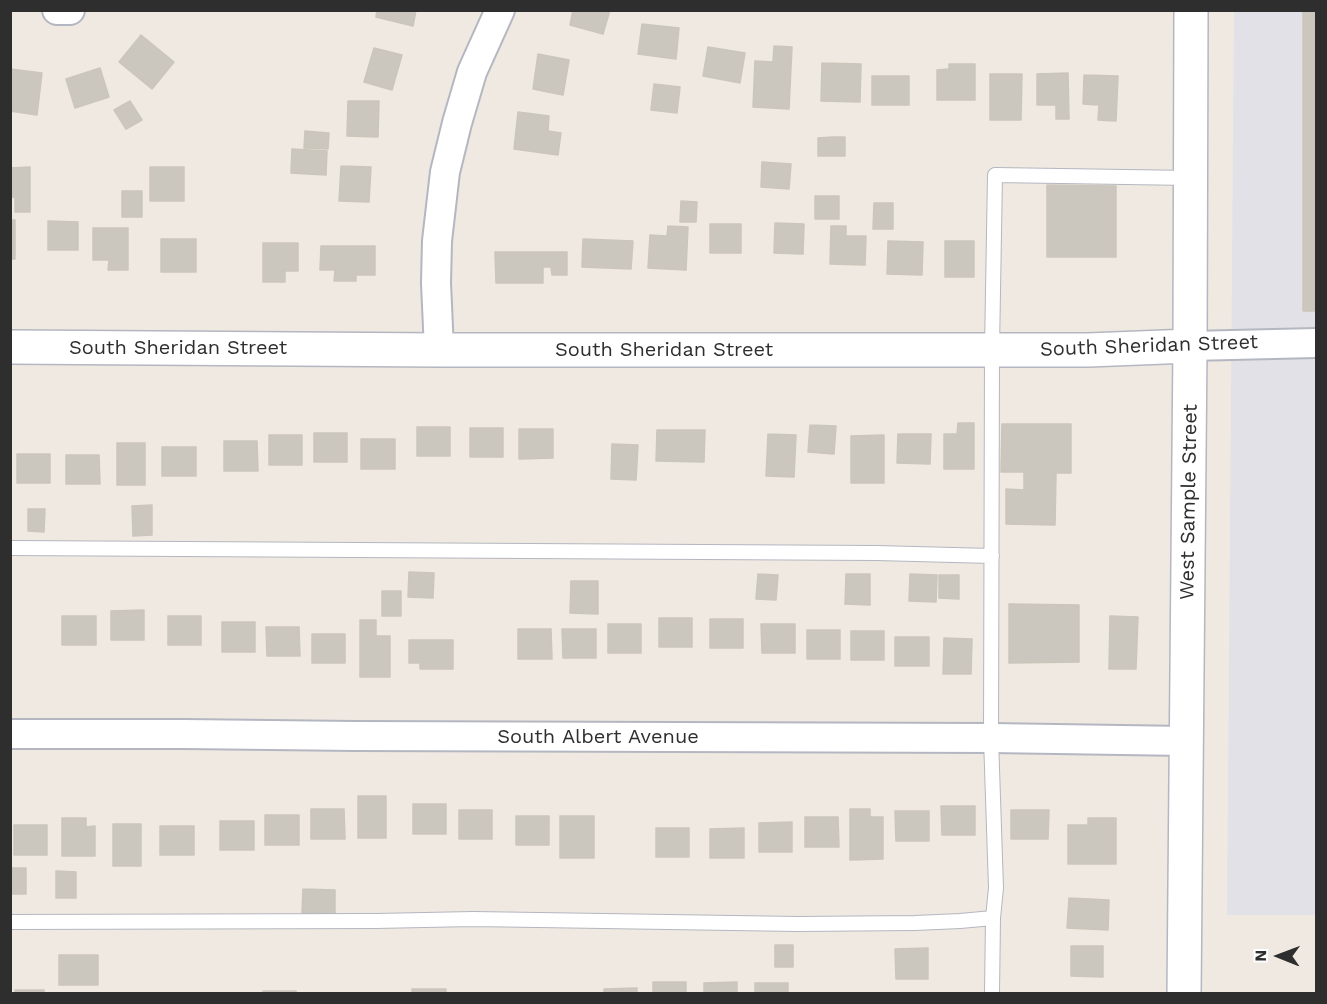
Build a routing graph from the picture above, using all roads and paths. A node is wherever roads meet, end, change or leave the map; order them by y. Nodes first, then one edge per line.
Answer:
1 (57, 10) edge
2 (70, 10) edge
3 (500, 10) edge
4 (1191, 10) edge
5 (1191, 178) junction
6 (1317, 343) edge
7 (1190, 346) junction
8 (10, 347) edge
9 (439, 350) junction
10 (992, 350) junction
11 (10, 548) edge
12 (992, 556) junction
13 (10, 734) edge
14 (991, 738) junction
15 (1186, 741) junction
16 (993, 918) junction
17 (10, 922) edge
18 (992, 993) edge
19 (1184, 993) edge

1 - 2 street
3 - 9 street
4 - 5 street, West Sample Street
5 - 7 street, West Sample Street
5 - 10 lane
6 - 7 street, South Sheridan Street
7 - 10 street, South Sheridan Street
7 - 15 street, West Sample Street
8 - 9 street, South Sheridan Street
9 - 10 street, South Sheridan Street
10 - 12 lane
11 - 12 lane
12 - 14 lane
13 - 14 street, South Albert Avenue
14 - 15 street, South Albert Avenue
14 - 16 lane
15 - 19 street, West Sample Street
16 - 17 lane
16 - 18 lane

